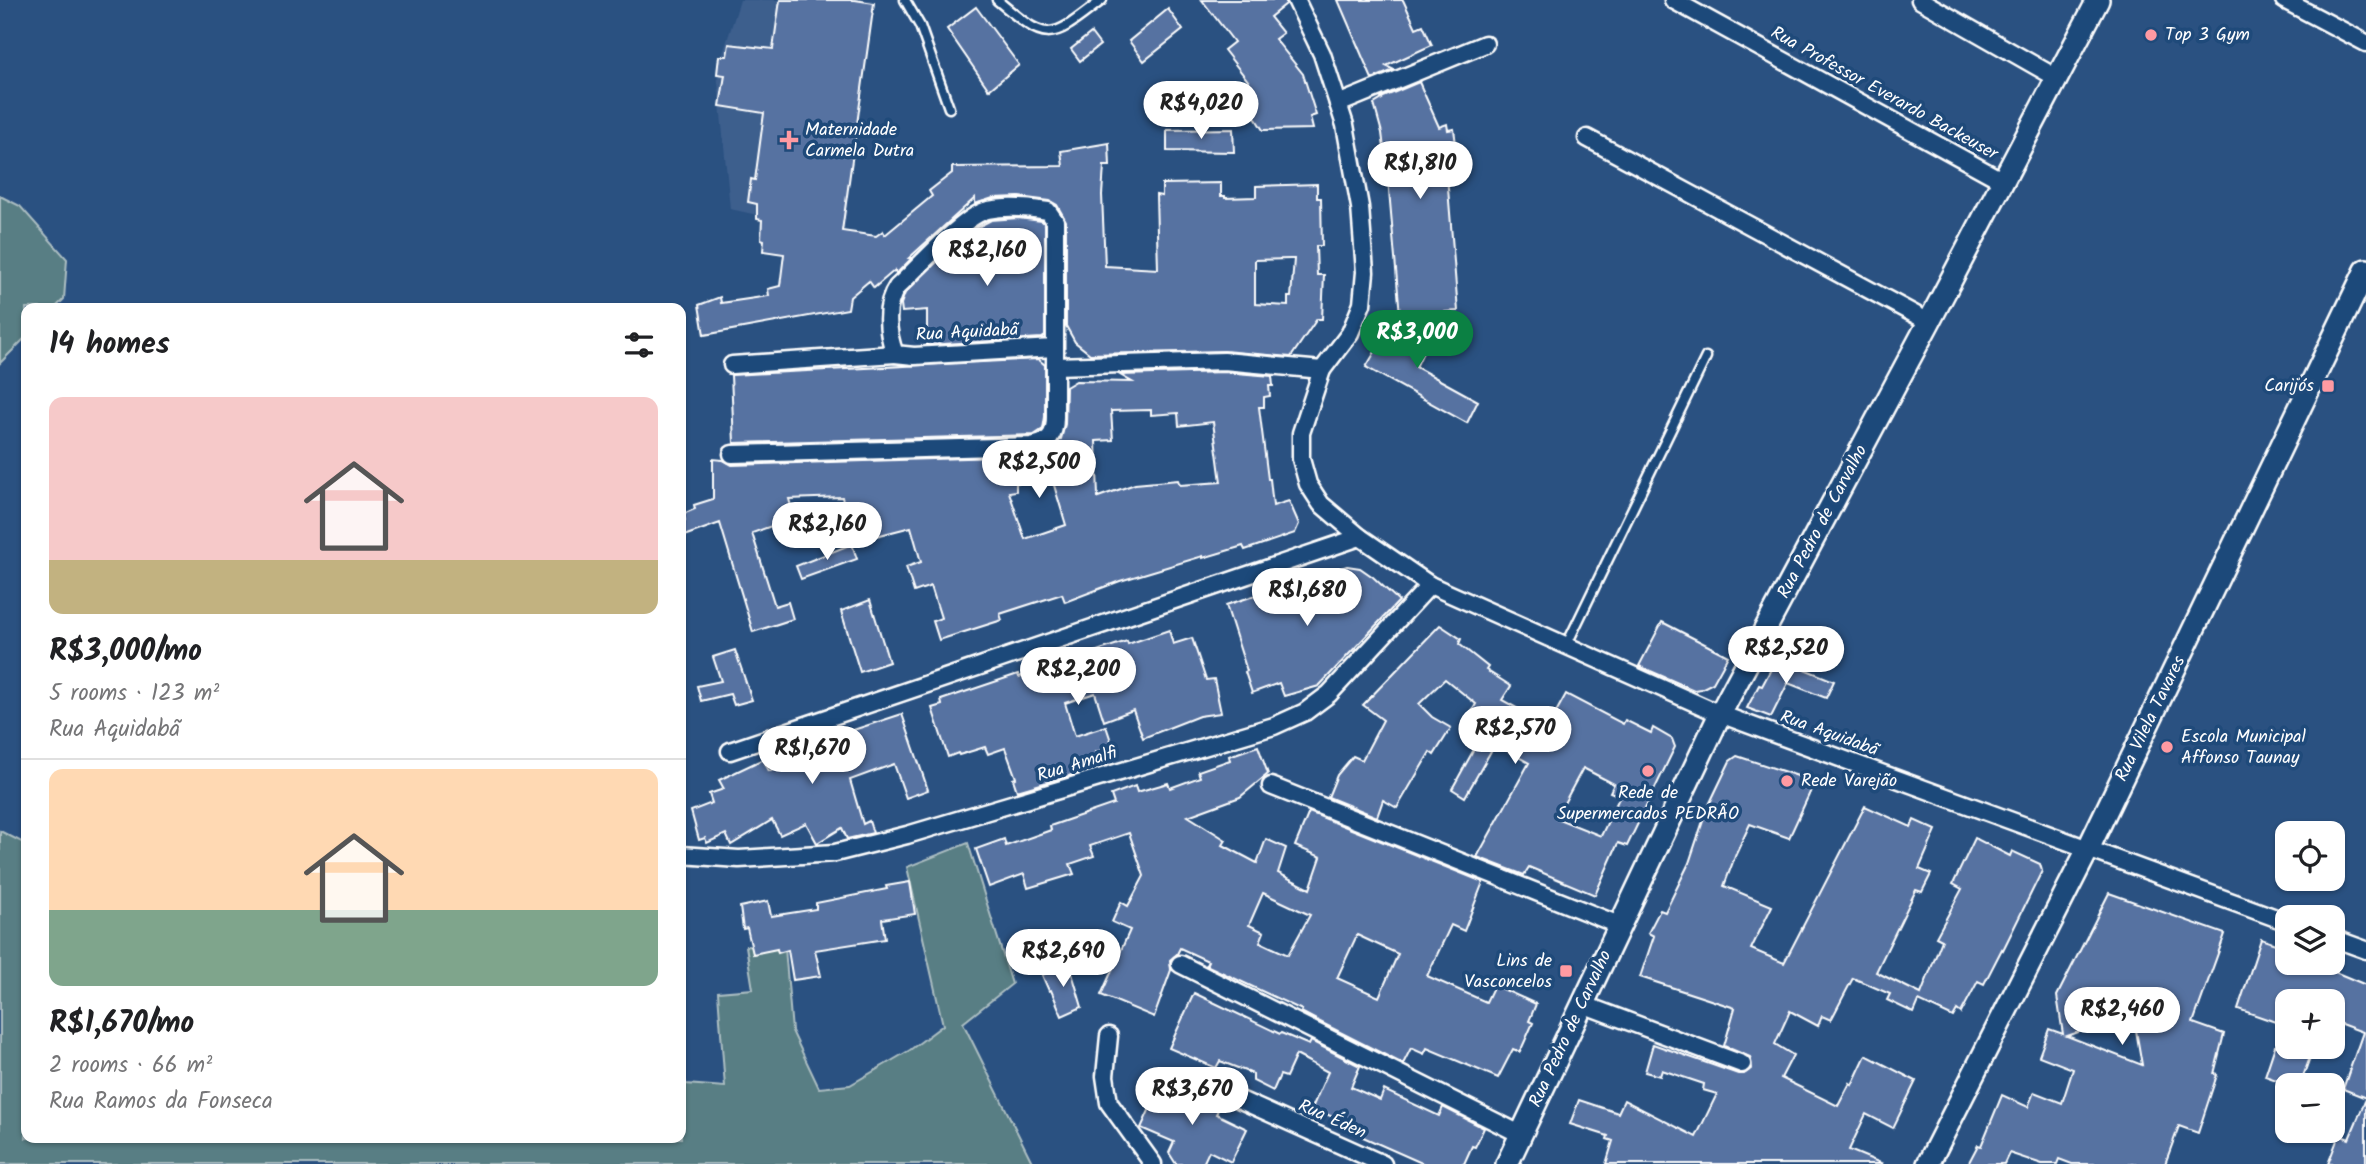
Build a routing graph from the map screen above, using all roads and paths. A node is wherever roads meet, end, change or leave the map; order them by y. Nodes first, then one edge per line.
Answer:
1 (905, 0) edge
2 (997, 0) edge
3 (1102, 0) edge
4 (1296, 0) edge
5 (1673, 0) edge
6 (1920, 0) edge
7 (2098, 0) edge
8 (2284, 0) edge
9 (2366, 43) edge
10 (1485, 44) dead end
11 (2057, 78) junction
12 (1338, 103) junction
13 (949, 108) dead end
14 (1587, 138) dead end
15 (2003, 181) junction
16 (2366, 270) edge
17 (1930, 322) junction
18 (1054, 348) junction
19 (895, 354) junction
20 (1706, 357) dead end
21 (732, 365) dead end
22 (1055, 366) junction
23 (1322, 370) junction
24 (732, 454) dead end
25 (1360, 537) junction
26 (1430, 585) junction
27 (1566, 646) junction
28 (1720, 714) junction
29 (730, 751) dead end
30 (1272, 786) dead end
31 (2088, 849) junction
32 (686, 855) edge
33 (2275, 918) edge
34 (1619, 925) junction
35 (2345, 942) edge
36 (2366, 950) edge
37 (1180, 964) dead end
38 (1583, 1004) junction
39 (1110, 1036) dead end
40 (1742, 1064) dead end
41 (1227, 1094) dead end
42 (1522, 1135) junction
43 (1153, 1164) edge
44 (1383, 1164) edge
45 (1507, 1164) edge
46 (1928, 1164) edge

1 - 13 lane
2 - 3 lane
4 - 12 street, Rua Aquidabã
5 - 15 street, Rua Professor Everardo Backeuser
6 - 11 street
7 - 11 street, Rua Pedro de Carvalho
8 - 9 street
10 - 12 street
11 - 15 street, Rua Pedro de Carvalho
12 - 23 street, Rua Aquidabã
14 - 17 street
15 - 17 street, Rua Pedro de Carvalho
16 - 31 street, Rua Vilela Tavares
17 - 28 street, Rua Pedro de Carvalho
18 - 19 street, Rua Aquidabã
18 - 19 street, Rua Aquidabã
18 - 22 street, Rua Aquidabã
19 - 21 street
20 - 27 lane
22 - 23 street
22 - 24 street, Rua Aquidabã
23 - 25 street, Rua Aquidabã
25 - 26 street, Rua Aquidabã
25 - 29 street
26 - 27 street, Rua Aquidabã
26 - 32 street, Rua Amalfi
27 - 28 street, Rua Aquidabã
28 - 31 street, Rua Aquidabã
28 - 34 street, Rua Pedro de Carvalho
30 - 34 street
31 - 33 street, Rua Aquidabã
31 - 46 street, Rua Vilela Tavares
34 - 38 street, Rua Pedro de Carvalho
35 - 36 street
37 - 42 street
38 - 40 street
38 - 42 street, Rua Pedro de Carvalho
39 - 43 street
41 - 44 street, Rua Éden
42 - 45 street, Rua Pedro de Carvalho

